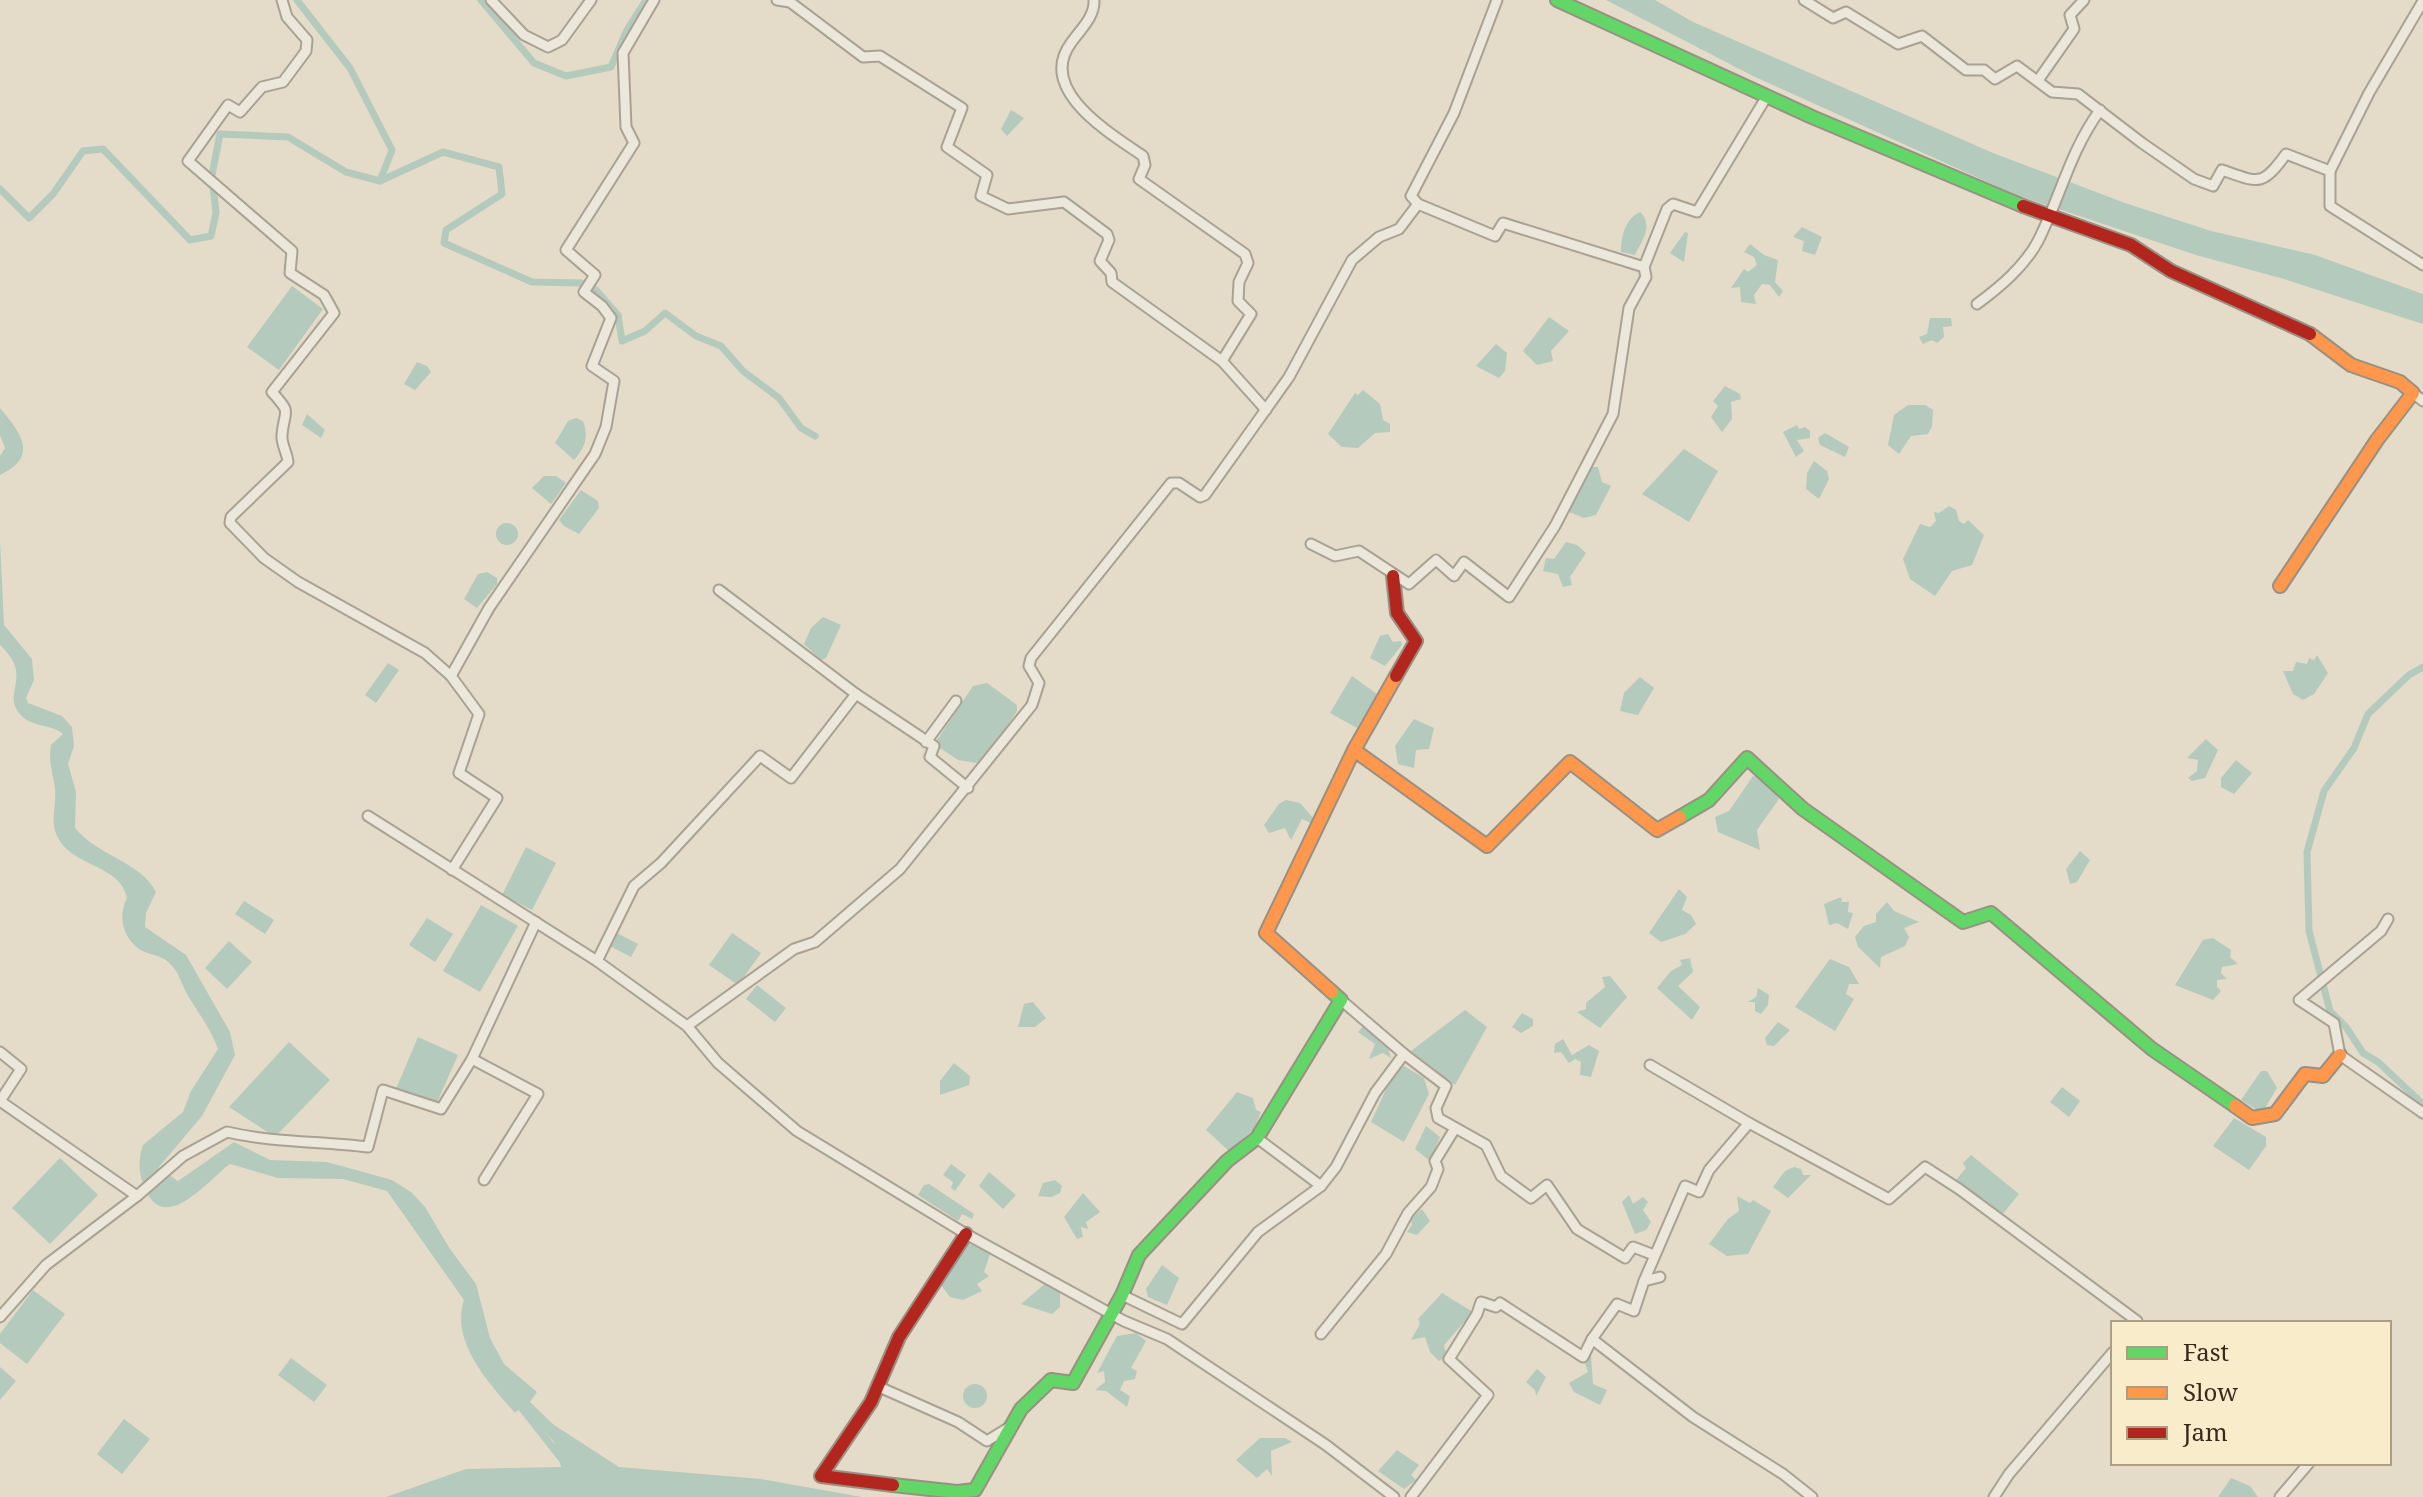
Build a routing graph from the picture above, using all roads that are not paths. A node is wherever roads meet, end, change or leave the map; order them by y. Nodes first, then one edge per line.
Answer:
1 (282, 0) edge
2 (491, 0) edge
3 (591, 0) edge
4 (654, 0) edge
5 (777, 0) edge
6 (1094, 0) edge
7 (1497, 0) edge
8 (1557, 0) edge
9 (1804, 0) edge
10 (2084, 0) edge
11 (2423, 1) edge
12 (2039, 79) junction
13 (1767, 96) junction
14 (2100, 110) junction
15 (2330, 171) junction
16 (1418, 204) junction
17 (2048, 213) junction
18 (2423, 265) edge
19 (1644, 267) junction
20 (1977, 304) dead end
21 (1222, 361) junction
22 (2418, 397) edge
23 (1266, 410) junction
24 (1311, 544) dead end
25 (1393, 576) junction
26 (2280, 586) dead end
27 (719, 590) dead end
28 (451, 676) junction
29 (856, 694) junction
30 (956, 701) dead end
31 (926, 742) junction
32 (1354, 750) junction
33 (968, 788) junction
34 (368, 816) dead end
35 (452, 870) junction
36 (2388, 919) dead end
37 (536, 922) junction
38 (597, 961) junction
39 (1341, 1000) junction
40 (687, 1026) junction
41 (0, 1052) edge
42 (1404, 1054) junction
43 (2340, 1055) junction
44 (472, 1059) junction
45 (1650, 1065) dead end
46 (0, 1101) edge
47 (2423, 1113) edge
48 (1749, 1123) junction
49 (1454, 1130) junction
50 (1257, 1138) junction
51 (484, 1180) dead end
52 (1321, 1186) junction
53 (137, 1196) junction
54 (966, 1234) junction
55 (1654, 1255) junction
56 (1660, 1277) dead end
57 (1644, 1281) junction
58 (1122, 1295) junction
59 (1111, 1313) junction
60 (0, 1317) edge
61 (2137, 1321) edge
62 (1321, 1334) dead end
63 (1592, 1339) junction
64 (2111, 1354) edge
65 (877, 1386) junction
66 (1011, 1427) junction
67 (2307, 1465) edge
68 (1394, 1497) edge
69 (1411, 1497) edge
70 (1812, 1497) edge
71 (1994, 1497) edge
72 (2280, 1497) edge

1 - 28 street
2 - 3 street
4 - 28 street
5 - 21 street
6 - 21 street
7 - 16 street
8 - 13 street
9 - 12 street
10 - 12 street
11 - 15 street
12 - 14 street
13 - 17 street
13 - 19 street
14 - 15 street
14 - 17 street
15 - 18 street
16 - 19 street
16 - 23 street
17 - 20 street
17 - 22 street
19 - 25 street
21 - 23 street
22 - 26 street
23 - 33 street
24 - 25 street
25 - 32 street
27 - 29 street
28 - 35 street
29 - 31 street
29 - 38 street
30 - 31 street
31 - 33 street
32 - 39 street
32 - 43 street
33 - 40 street
34 - 35 street
35 - 37 street
36 - 43 street
37 - 38 street
37 - 44 street
38 - 40 street
39 - 42 street
39 - 50 street
40 - 54 street
41 - 46 street
42 - 49 street
42 - 52 street
43 - 47 street
44 - 51 street
44 - 53 street
45 - 48 street
46 - 53 street
48 - 55 street
48 - 61 street
49 - 55 street
49 - 62 street
50 - 52 street
50 - 58 street
52 - 58 street
53 - 60 street
54 - 59 street
54 - 65 street
55 - 57 street
56 - 57 street
57 - 63 street
58 - 59 street
59 - 66 street
59 - 68 street
63 - 69 street
63 - 70 street
64 - 71 street
65 - 66 street
65 - 66 street
67 - 72 street

